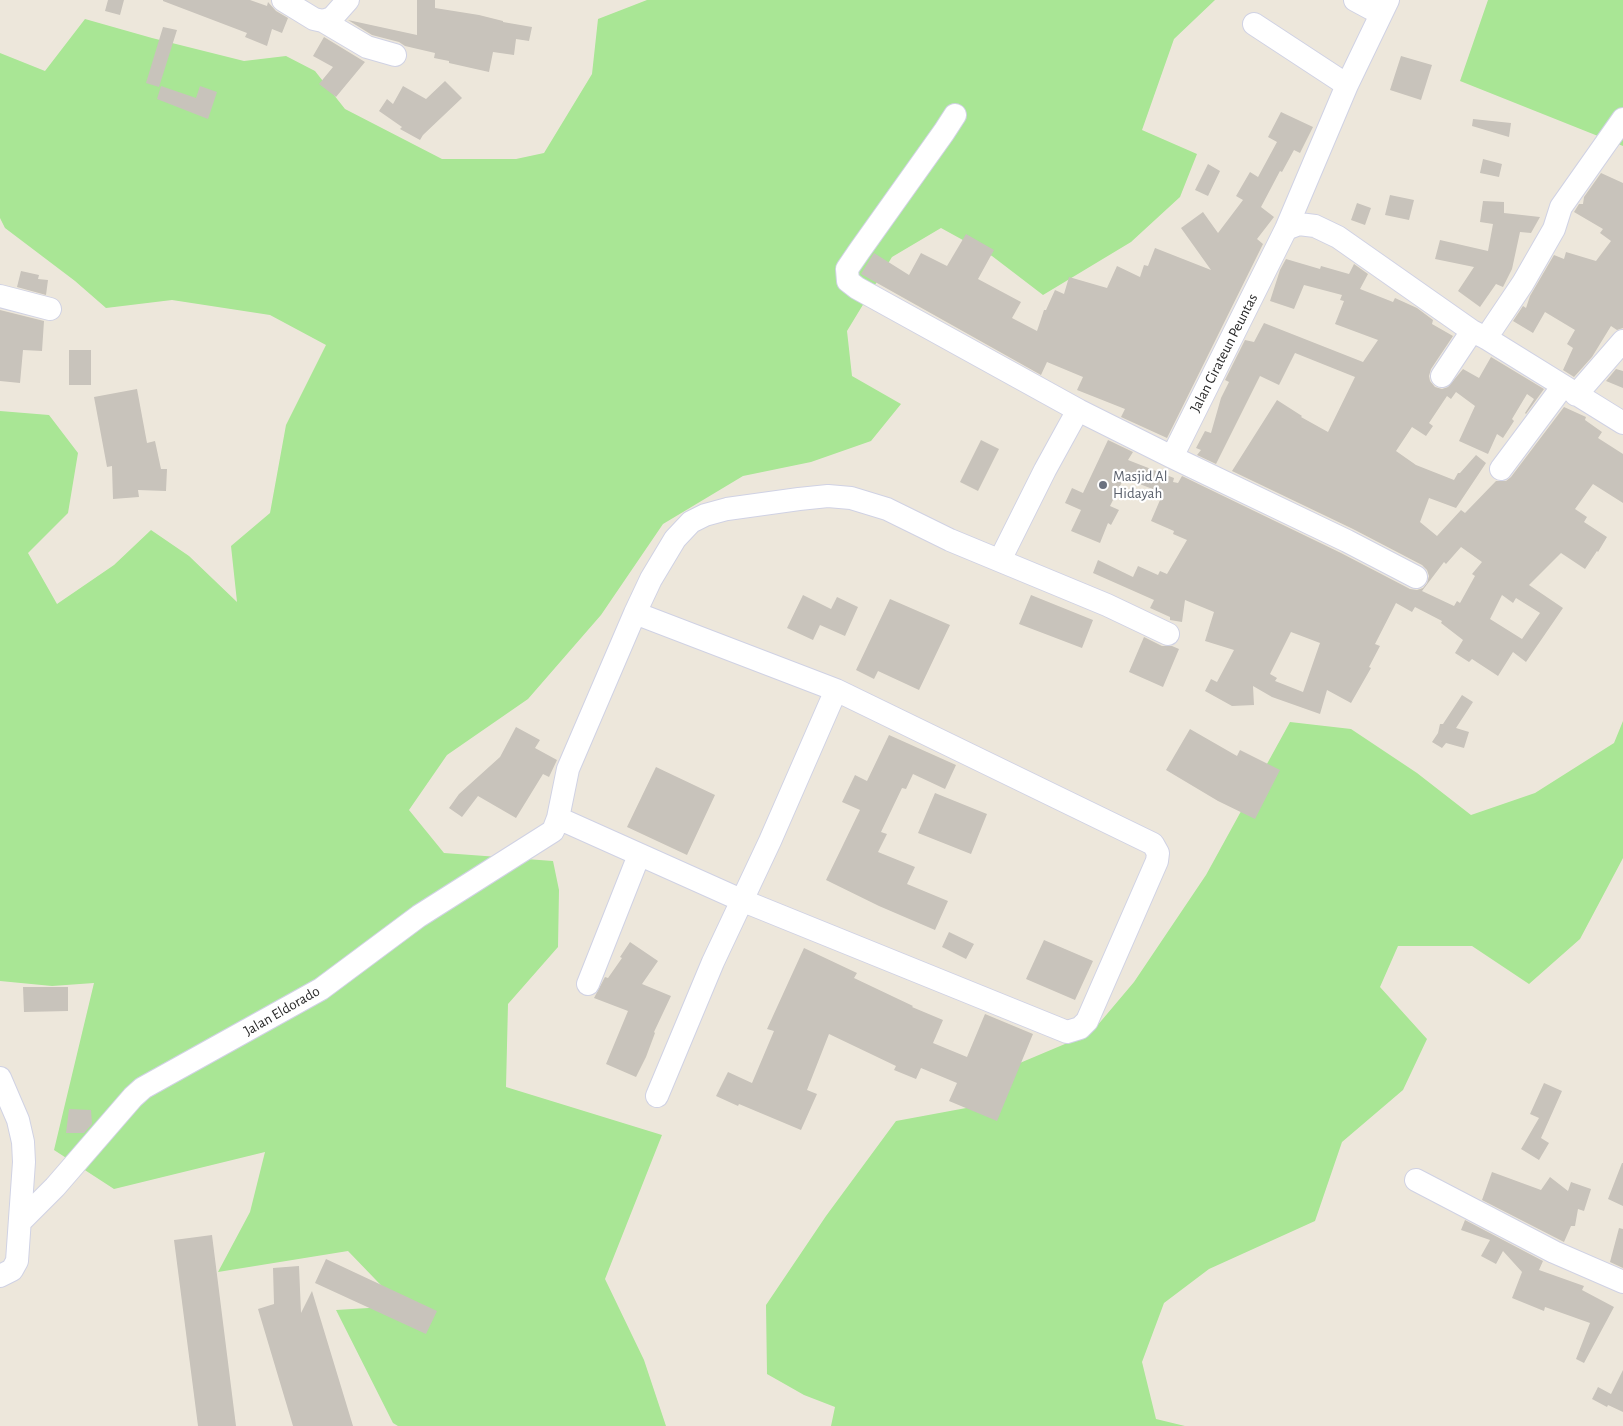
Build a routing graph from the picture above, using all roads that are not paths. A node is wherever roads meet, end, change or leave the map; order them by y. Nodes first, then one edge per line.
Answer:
1 (283, 0) edge
2 (348, 0) edge
3 (1355, 0) edge
4 (1385, 7) edge
5 (323, 21) junction
6 (1254, 24) dead end
7 (395, 55) dead end
8 (1347, 85) junction
9 (954, 115) dead end
10 (1623, 119) edge
11 (1286, 229) junction
12 (0, 296) edge
13 (50, 309) dead end
14 (1479, 335) junction
15 (1623, 341) edge
16 (1442, 376) dead end
17 (1570, 390) junction
18 (1078, 410) junction
19 (1623, 423) edge
20 (1172, 457) junction
21 (1501, 469) dead end
22 (1000, 560) junction
23 (1416, 578) dead end
24 (635, 614) junction
25 (1168, 634) dead end
26 (836, 690) junction
27 (558, 818) junction
28 (640, 855) junction
29 (741, 900) junction
30 (588, 984) dead end
31 (0, 1078) edge
32 (658, 1096) dead end
33 (1416, 1180) dead end
34 (21, 1221) junction
35 (0, 1276) edge
36 (1623, 1282) edge

1 - 5 street
2 - 5 street
3 - 4 street
4 - 8 street, Jalan Cirateun Peuntas
5 - 7 street
6 - 8 street
8 - 11 street, Jalan Cirateun Peuntas
9 - 18 street
10 - 14 street
11 - 14 street
11 - 20 street, Jalan Cirateun Peuntas
12 - 13 street
14 - 16 street
14 - 17 street
15 - 17 street
17 - 19 street
17 - 21 street
18 - 20 street
18 - 22 street
20 - 23 street
22 - 24 street
22 - 25 street
24 - 26 street
24 - 27 street
26 - 29 street
26 - 29 street
27 - 28 street
27 - 34 street, Jalan Eldorado
28 - 29 street
28 - 30 street
29 - 32 street
31 - 34 street
33 - 36 street
34 - 35 street

